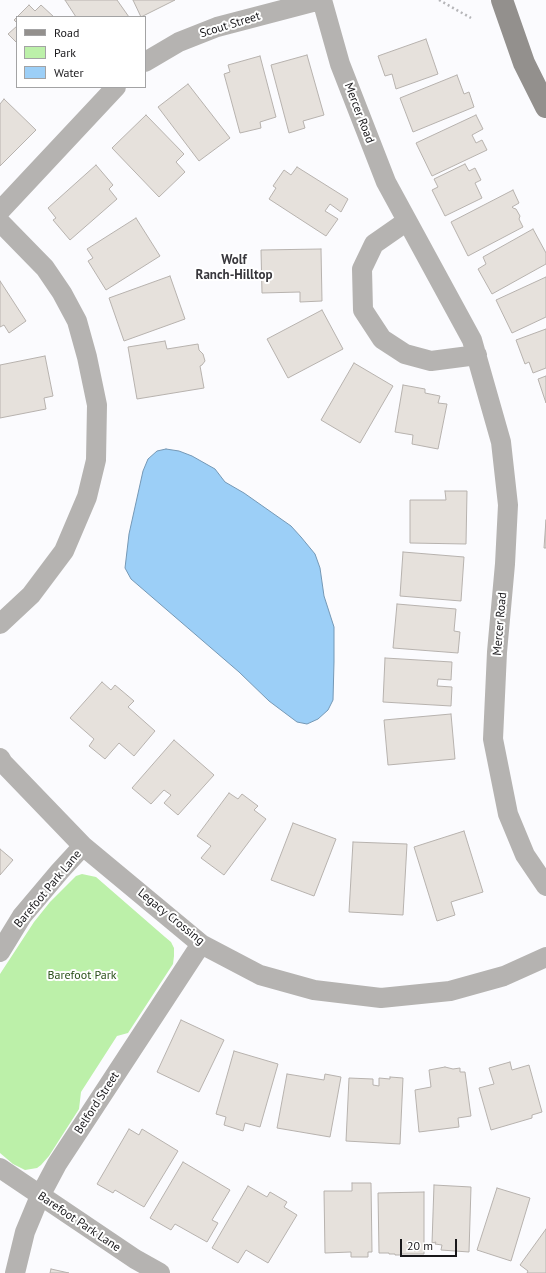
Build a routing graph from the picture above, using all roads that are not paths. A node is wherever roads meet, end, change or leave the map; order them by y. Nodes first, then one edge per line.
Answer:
1 (321, 0) edge
2 (502, 0) edge
3 (146, 61) edge
4 (115, 88) edge
5 (546, 107) edge
6 (0, 211) edge
7 (407, 221) junction
8 (0, 222) edge
9 (477, 355) junction
10 (0, 624) edge
11 (0, 758) edge
12 (83, 846) junction
13 (546, 886) edge
14 (201, 944) junction
15 (0, 952) edge
16 (546, 957) edge
17 (0, 1168) edge
18 (40, 1196) junction
19 (15, 1273) edge
20 (160, 1273) edge

1 - 3 street, Scout Street
1 - 7 street, Mercer Road
2 - 5 street
4 - 6 street
7 - 9 street, Mercer Road
7 - 9 street
8 - 10 street
9 - 13 street, Mercer Road
11 - 12 street, Legacy Crossing
12 - 14 street, Legacy Crossing
12 - 15 street, Barefoot Park Lane
14 - 16 street, Legacy Crossing
14 - 18 street, Belford Street
17 - 18 street, Barefoot Park Lane
18 - 19 street, Belford Street
18 - 20 street, Barefoot Park Lane

